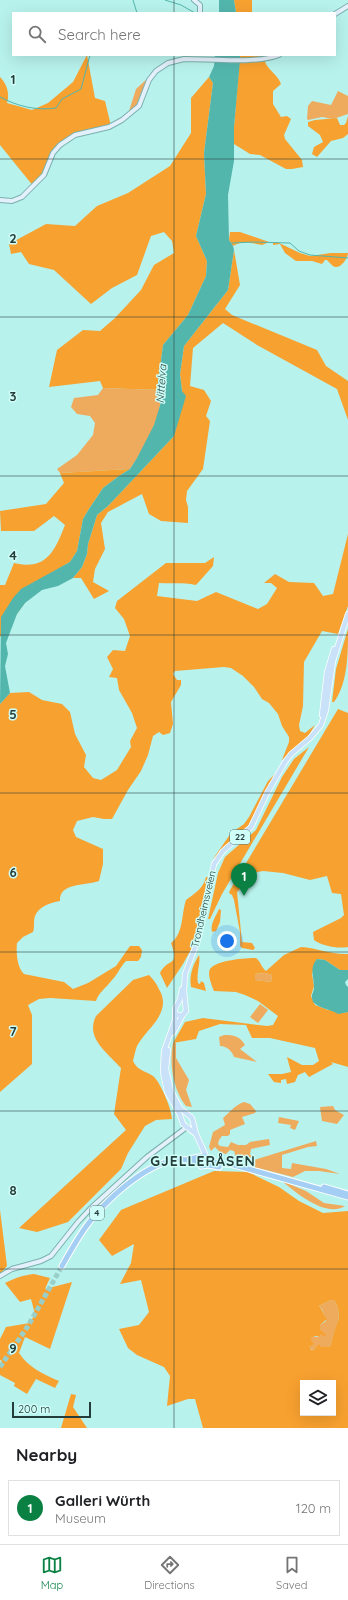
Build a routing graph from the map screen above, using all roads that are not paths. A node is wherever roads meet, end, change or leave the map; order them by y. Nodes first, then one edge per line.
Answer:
1 (194, 0) edge
2 (348, 6) edge
3 (200, 12) edge
4 (336, 13) edge
5 (276, 56) edge
6 (187, 57) edge
7 (0, 200) edge
8 (348, 614) edge
9 (191, 955) junction
10 (178, 1005) junction
11 (186, 1007) junction
12 (176, 1014) junction
13 (182, 1016) junction
14 (188, 1116) junction
15 (182, 1122) junction
16 (193, 1123) junction
17 (187, 1127) junction
18 (178, 1132) junction
19 (195, 1133) junction
20 (202, 1146) junction
21 (207, 1158) junction
22 (198, 1159) junction
23 (180, 1161) junction
24 (206, 1165) junction
25 (218, 1167) junction
26 (241, 1168) junction
27 (292, 1180) junction
28 (348, 1194) edge
29 (348, 1197) edge
30 (62, 1266) tunnel mouth
31 (0, 1276) edge

1 - 3 main road
2 - 4 main road
5 - 6 main road
6 - 7 main road
8 - 9 main road, Trondheimsveien / 22
9 - 10 main road, Trondheimsveien / 22
9 - 11 main road, Trondheimsveien / 22
10 - 11 main road
10 - 12 main road, 22
11 - 13 main road, 22
12 - 13 main road
12 - 15 main road, 22
13 - 14 main road, 22
14 - 15 main road
14 - 16 main road, 22
15 - 17 main road, 22
15 - 18 main road
16 - 17 main road
16 - 19 main road, 22
17 - 18 main road
17 - 19 main road, 22
18 - 31 main road
19 - 20 main road, 22
20 - 21 main road, 22
20 - 22 main road
21 - 22 highway, 4
21 - 24 highway
21 - 26 highway, 4
22 - 23 highway, 4
22 - 24 highway, 4
23 - 25 highway, 4
23 - 30 highway, 4
24 - 25 highway, 4
25 - 26 highway, 4
26 - 27 highway, 4
27 - 28 highway, 4
27 - 29 highway, 4

